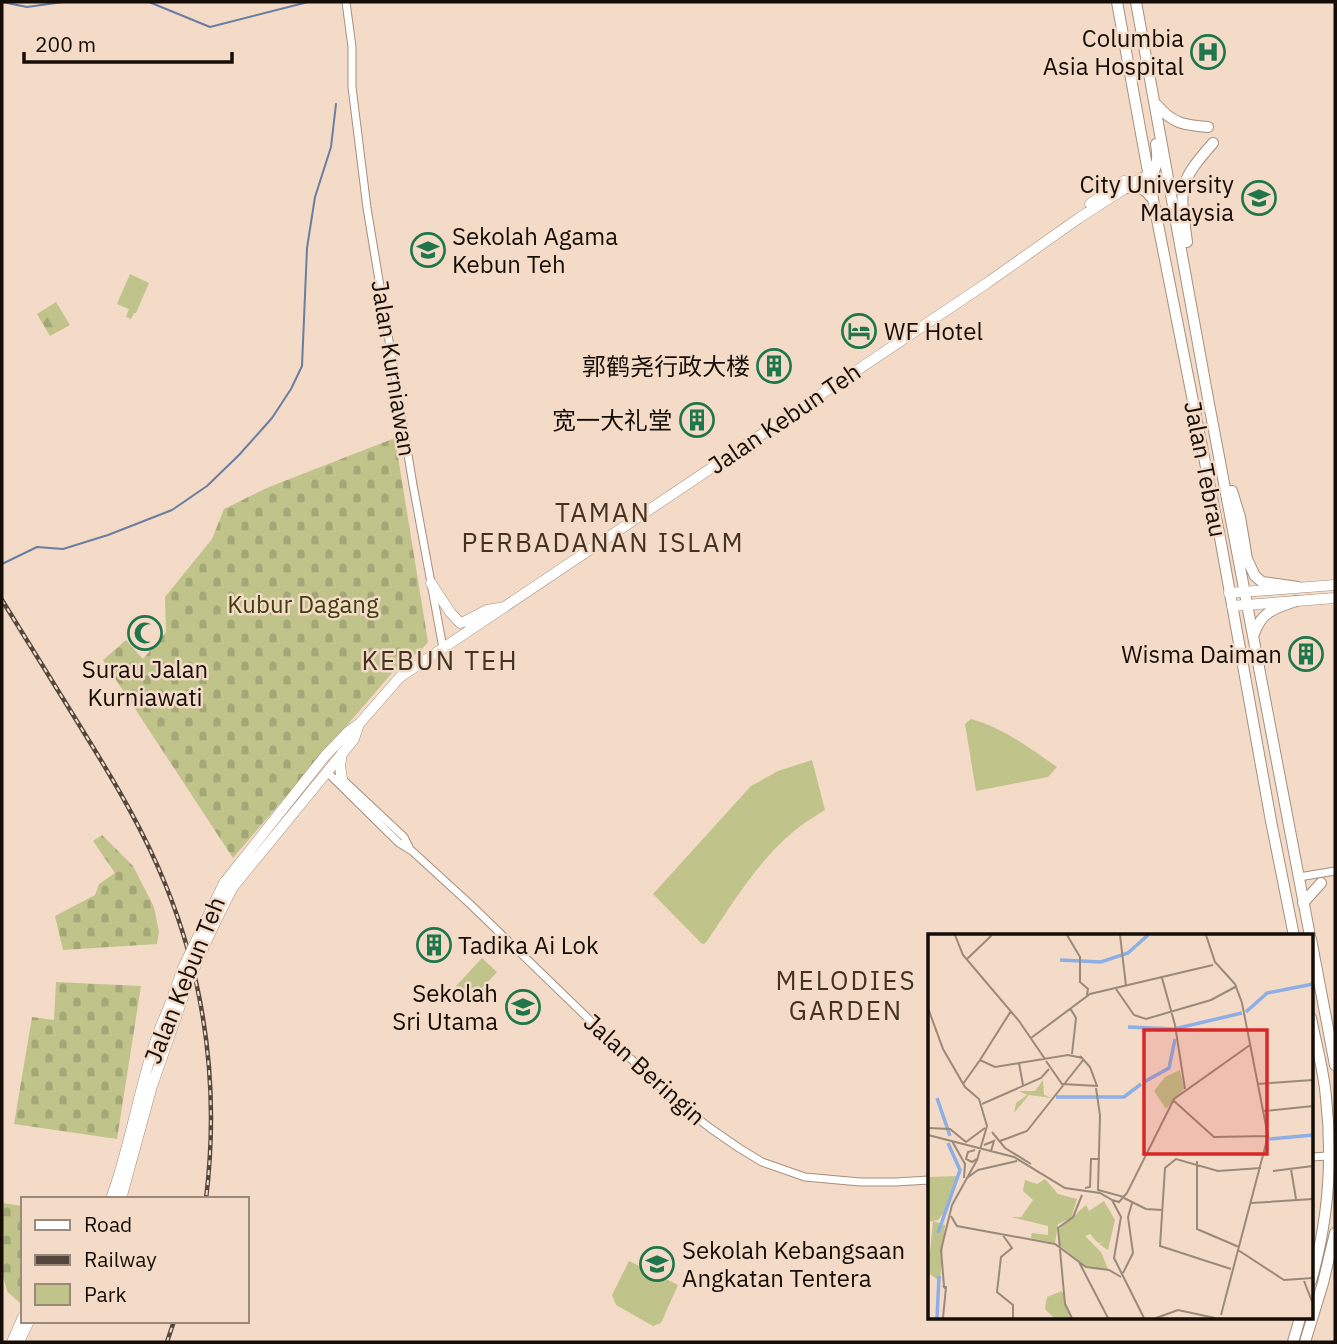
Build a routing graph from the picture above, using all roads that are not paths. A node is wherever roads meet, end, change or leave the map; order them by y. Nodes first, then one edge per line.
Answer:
1 (1117, 2) edge
2 (1136, 2) edge
3 (346, 3) edge
4 (1145, 51) junction
5 (1155, 103) junction
6 (1208, 127) dead end
7 (1213, 144) dead end
8 (1147, 172) junction
9 (1126, 188) junction
10 (1171, 191) junction
11 (1153, 199) junction
12 (1079, 218) junction
13 (1194, 319) junction
14 (1220, 462) junction
15 (431, 583) junction
16 (1335, 585) edge
17 (1298, 587) junction
18 (1245, 591) junction
19 (1229, 593) junction
20 (1335, 598) edge
21 (1296, 601) junction
22 (1247, 604) junction
23 (1232, 606) junction
24 (505, 607) junction
25 (1253, 637) junction
26 (443, 648) junction
27 (360, 723) junction
28 (331, 750) junction
29 (342, 752) junction
30 (328, 769) junction
31 (340, 781) junction
32 (318, 783) junction
33 (302, 785) junction
34 (1281, 870) junction
35 (1335, 871) edge
36 (1298, 882) junction
37 (1321, 883) dead end
38 (228, 885) junction
39 (1303, 904) junction
40 (1287, 905) junction
41 (1294, 934) edge
42 (1309, 934) edge
43 (1312, 948) edge
44 (1312, 1023) edge
45 (1335, 1065) edge
46 (1329, 1156) junction
47 (1312, 1157) edge
48 (928, 1180) edge
49 (112, 1197) edge
50 (122, 1197) edge
51 (1335, 1233) edge
52 (1312, 1277) edge
53 (1312, 1317) edge
54 (1299, 1320) edge
55 (1311, 1320) edge
56 (21, 1322) edge
57 (28, 1323) edge
58 (12, 1342) edge
59 (19, 1342) edge
60 (1293, 1342) edge
61 (1305, 1342) edge

1 - 8 highway, Jalan Tebrau
2 - 4 highway, Jalan Tebrau
3 - 15 street, Jalan Kurniawan
4 - 5 highway, Jalan Tebrau
4 - 8 highway
5 - 6 highway
5 - 10 highway, Jalan Tebrau
7 - 13 highway
8 - 9 main road, Jalan Kebun Teh
8 - 10 highway
8 - 11 highway, Jalan Tebrau
8 - 12 main road, Jalan Kebun Teh
9 - 11 highway
9 - 12 main road, Jalan Kebun Teh
10 - 13 highway, Jalan Tebrau
11 - 19 highway, Jalan Tebrau
12 - 24 main road, Jalan Kebun Teh
13 - 14 highway, Jalan Tebrau
14 - 17 highway
14 - 18 highway, Jalan Tebrau
15 - 24 main road
15 - 26 street, Jalan Kurniawan
16 - 17 main road
17 - 18 main road
18 - 19 main road
18 - 22 highway, Jalan Tebrau
19 - 23 highway, Jalan Tebrau
20 - 21 main road
21 - 22 main road
21 - 25 highway
22 - 23 main road
22 - 25 highway, Jalan Tebrau
23 - 34 highway, Jalan Tebrau
24 - 26 main road, Jalan Kebun Teh
25 - 36 highway, Jalan Tebrau
26 - 27 main road, Jalan Kebun Teh
27 - 28 main road, Jalan Kebun Teh
27 - 29 main road, Jalan Kebun Teh
28 - 30 main road
28 - 33 main road, Jalan Kebun Teh
29 - 30 main road, Jalan Kebun Teh
29 - 31 main road
30 - 31 street, Jalan Beringin
30 - 32 main road, Jalan Kebun Teh
30 - 33 main road
31 - 32 main road
31 - 48 street, Jalan Beringin
32 - 38 main road, Jalan Kebun Teh
33 - 38 main road, Jalan Kebun Teh
34 - 36 highway
34 - 40 highway, Jalan Tebrau
35 - 36 street
36 - 39 highway, Jalan Tebrau
36 - 40 highway
37 - 39 highway
38 - 49 main road, Jalan Kebun Teh, bridge
38 - 50 main road, Jalan Kebun Teh, bridge
39 - 42 highway, Jalan Tebrau
40 - 41 highway, Jalan Tebrau
43 - 45 highway, Jalan Tebrau
44 - 46 highway
46 - 47 street
46 - 52 highway
51 - 53 highway
54 - 60 highway
55 - 61 highway
56 - 58 main road
57 - 59 main road

